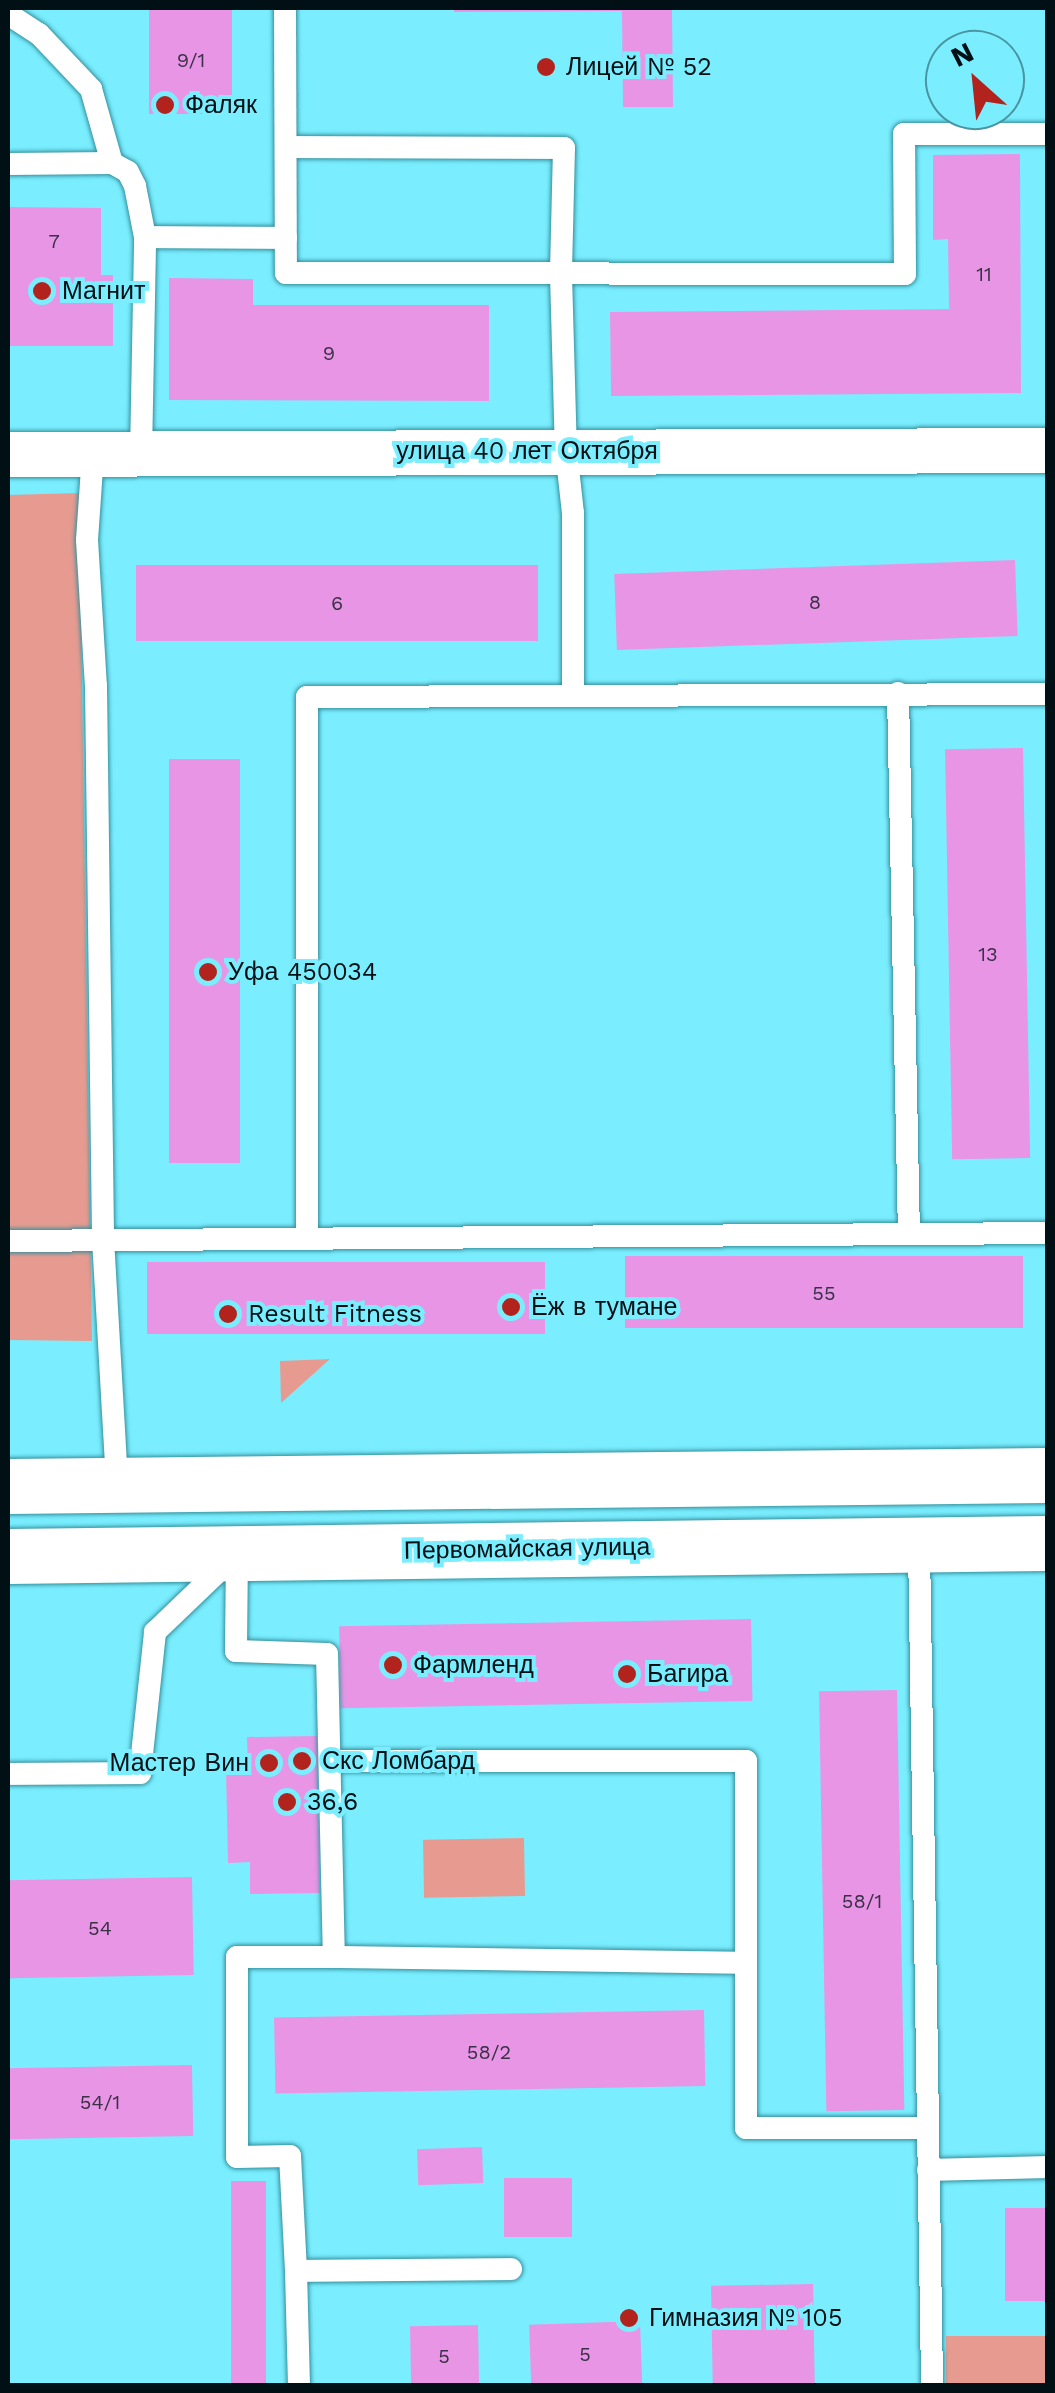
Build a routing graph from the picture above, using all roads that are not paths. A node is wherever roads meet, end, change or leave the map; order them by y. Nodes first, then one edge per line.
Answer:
1 (285, 8) edge
2 (8, 14) edge
3 (1048, 134) edge
4 (286, 148) junction
5 (112, 163) junction
6 (8, 164) edge
7 (145, 238) junction
8 (286, 238) junction
9 (561, 276) junction
10 (566, 450) junction
11 (1048, 450) edge
12 (8, 454) edge
13 (93, 454) junction
14 (142, 454) junction
15 (898, 694) junction
16 (1048, 694) edge
17 (573, 695) junction
18 (1048, 1233) edge
19 (909, 1234) junction
20 (307, 1237) junction
21 (103, 1238) junction
22 (8, 1241) edge
23 (1048, 1474) edge
24 (116, 1484) junction
25 (8, 1486) edge
26 (1048, 1543) edge
27 (919, 1545) junction
28 (237, 1553) junction
29 (8, 1556) edge
30 (331, 1762) junction
31 (8, 1774) edge
32 (334, 1957) junction
33 (746, 1963) junction
34 (928, 2128) junction
35 (1048, 2167) edge
36 (928, 2170) junction
37 (512, 2269) dead end
38 (296, 2272) junction
39 (299, 2386) edge
40 (932, 2386) edge

1 - 4 lane
2 - 5 lane
3 - 9 lane
4 - 8 lane
4 - 9 lane
5 - 6 lane
5 - 7 lane
7 - 8 lane
7 - 14 lane
8 - 9 lane
9 - 10 lane
10 - 11 street, улица 40 лет Октября
10 - 14 street, улица 40 лет Октября
10 - 17 lane
12 - 13 street, улица 40 лет Октября
13 - 14 street, улица 40 лет Октября
13 - 21 lane
15 - 16 lane
15 - 17 lane
15 - 19 lane
17 - 20 lane
18 - 19 lane
19 - 20 lane
20 - 21 lane
21 - 22 lane
21 - 24 lane
23 - 24 main road
24 - 25 main road
26 - 27 main road, Первомайская улица
27 - 28 main road, Первомайская улица
27 - 34 lane
28 - 29 main road, Первомайская улица
28 - 30 lane
28 - 31 lane
30 - 32 lane
30 - 33 lane
32 - 33 lane
32 - 38 lane
33 - 34 lane
34 - 36 lane
35 - 36 lane
36 - 40 lane
37 - 38 lane
38 - 39 lane

